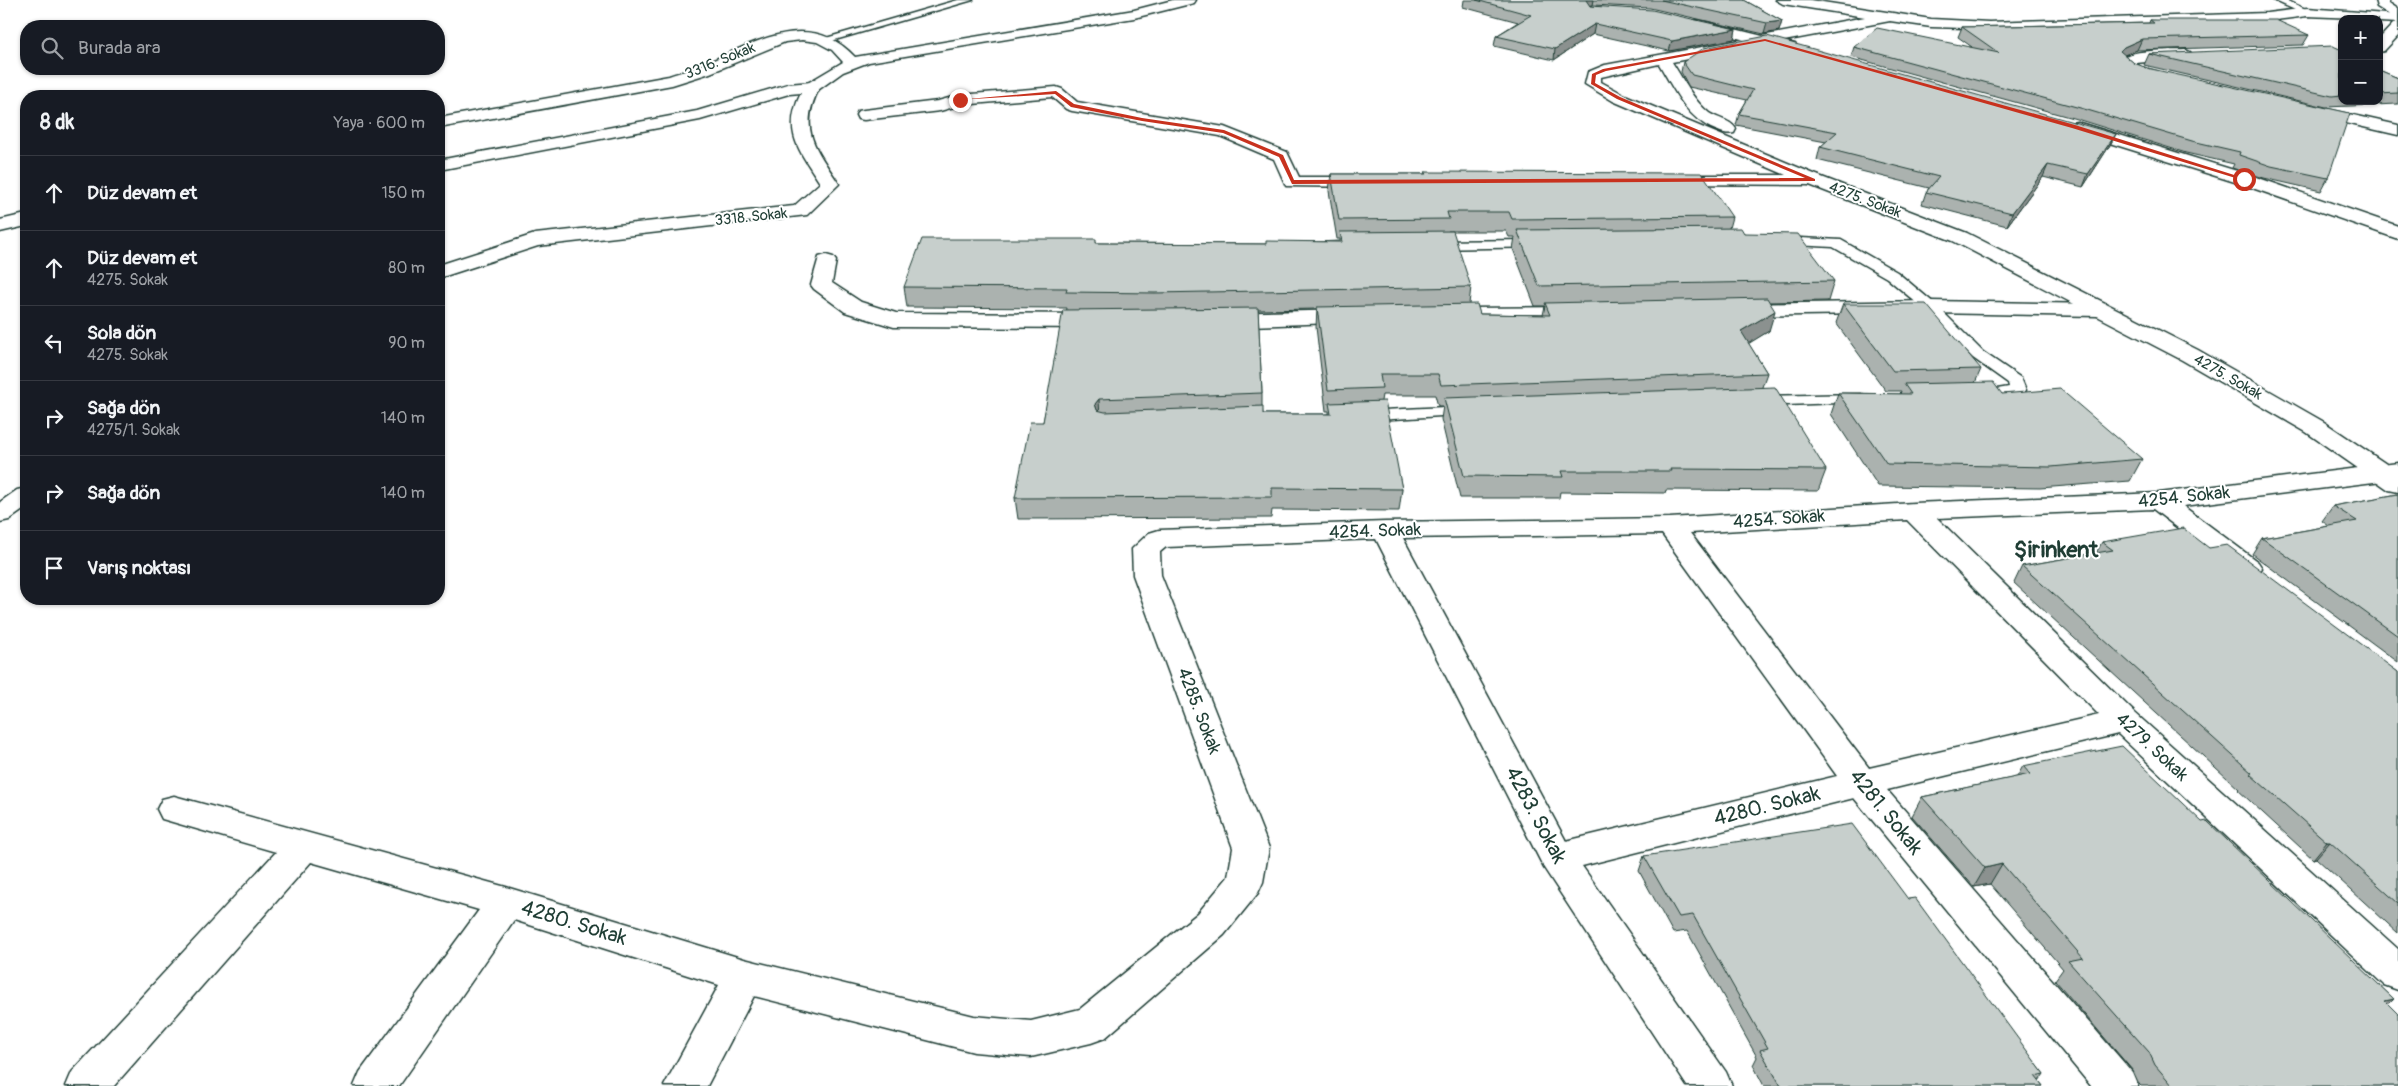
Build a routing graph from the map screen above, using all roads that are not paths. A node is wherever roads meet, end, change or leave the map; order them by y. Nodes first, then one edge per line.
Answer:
1 (968, 0) edge
2 (1189, 0) edge
3 (1783, 0) edge
4 (2278, 0) edge
5 (2382, 0) edge
6 (1109, 4) dead end
7 (2307, 12) junction
8 (1134, 14) junction
9 (1888, 17) junction
10 (2398, 18) edge
11 (1679, 20) edge
12 (2398, 27) edge
13 (824, 40) junction
14 (1765, 40) junction
15 (1802, 50) edge
16 (2384, 51) edge
17 (2205, 55) edge
18 (1662, 59) junction
19 (852, 63) junction
20 (2167, 78) edge
21 (812, 87) junction
22 (2302, 108) edge
23 (864, 114) dead end
24 (445, 122) edge
25 (2064, 124) edge
26 (2398, 130) edge
27 (445, 163) edge
28 (1656, 180) edge
29 (1813, 180) junction
30 (1381, 182) edge
31 (20, 221) edge
32 (0, 226) edge
33 (2398, 233) edge
34 (1960, 237) junction
35 (1762, 241) edge
36 (1556, 244) edge
37 (1419, 246) edge
38 (826, 261) dead end
39 (445, 270) edge
40 (1930, 307) junction
41 (2098, 310) junction
42 (1721, 311) edge
43 (1602, 313) edge
44 (1443, 316) edge
45 (1374, 317) edge
46 (1205, 320) edge
47 (1116, 321) edge
48 (1964, 396) edge
49 (1876, 398) edge
50 (1740, 401) edge
51 (1483, 411) edge
52 (1344, 416) edge
53 (2393, 476) edge
54 (20, 500) edge
55 (2159, 501) junction
56 (1914, 511) junction
57 (0, 514) edge
58 (1670, 526) junction
59 (1385, 530) junction
60 (1158, 539) joint
61 (2270, 585) edge
62 (2124, 722) junction
63 (1861, 783) junction
64 (174, 809) dead end
65 (304, 845) junction
66 (1251, 848) joint
67 (1557, 858) junction
68 (506, 902) junction
69 (2398, 973) edge
70 (744, 976) junction
71 (86, 1086) edge
72 (375, 1086) edge
73 (685, 1086) edge
74 (1712, 1086) edge
75 (2117, 1086) edge

1 - 13 lane, 3316. Sokak
2 - 8 street
3 - 9 street
4 - 7 lane
5 - 10 street
6 - 8 street
7 - 9 street
7 - 10 street
8 - 19 street
9 - 14 street, 4275. Sokak
11 - 14 street
12 - 16 street
13 - 19 street
13 - 24 street, 3316. Sokak
14 - 15 street
14 - 18 street, 4275. Sokak
17 - 20 street
18 - 29 street, 4275. Sokak
18 - 34 street
19 - 21 street
21 - 27 street
21 - 39 street, 3318. Sokak
22 - 26 street
23 - 30 street
25 - 33 street
28 - 29 street
29 - 34 street, 4275. Sokak
31 - 32 street
34 - 41 street, 4275. Sokak
35 - 40 lane
36 - 37 lane
38 - 47 street
40 - 41 street
40 - 42 street
40 - 48 lane
41 - 53 street, 4275. Sokak
43 - 44 street
45 - 46 street
49 - 50 lane
51 - 52 lane
53 - 55 street, 4254. Sokak
54 - 57 street
55 - 56 street, 4254. Sokak
55 - 61 street
56 - 58 street, 4254. Sokak
56 - 62 street, 4279. Sokak
58 - 59 street, 4254. Sokak
58 - 63 street, 4281. Sokak
59 - 60 street, 4254. Sokak
59 - 67 street, 4283. Sokak
60 - 66 street, 4285. Sokak
62 - 63 street, 4280. Sokak
62 - 69 street, 4279. Sokak
63 - 67 street, 4280. Sokak
63 - 75 street, 4281. Sokak
64 - 65 street, 4280. Sokak
65 - 68 street, 4280. Sokak
65 - 71 street
66 - 70 street, 4280. Sokak
67 - 74 street, 4283. Sokak
68 - 70 street, 4280. Sokak
68 - 72 street
70 - 73 street

